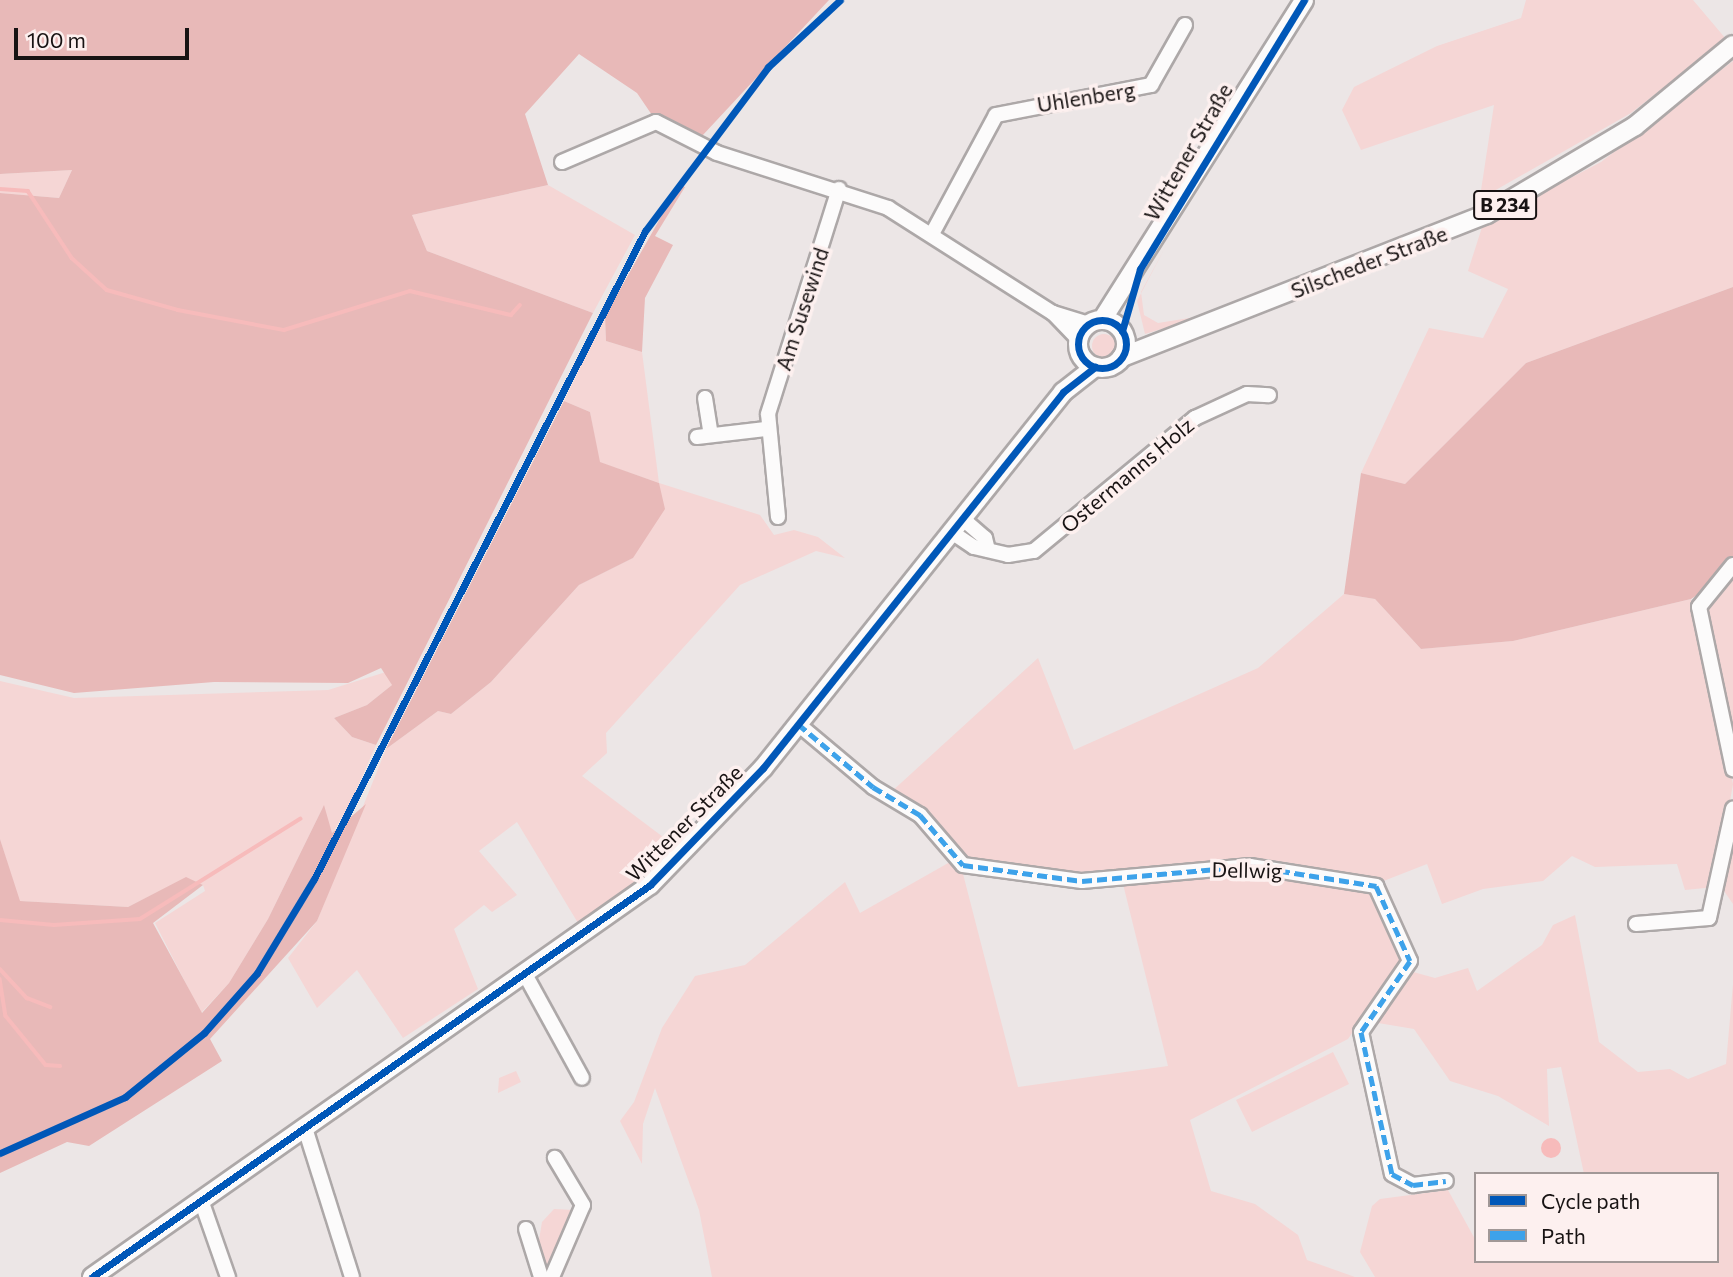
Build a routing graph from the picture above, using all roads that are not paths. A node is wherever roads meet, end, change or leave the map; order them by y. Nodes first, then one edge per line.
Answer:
1 (1304, 0) edge
2 (1185, 25) dead end
3 (1733, 47) edge
4 (562, 162) dead end
5 (839, 189) junction
6 (932, 234) junction
7 (1140, 269) junction
8 (1053, 313) junction
9 (1096, 322) junction
10 (1123, 333) junction
11 (1167, 338) junction
12 (1085, 354) junction
13 (1122, 357) junction
14 (1269, 394) dead end
15 (705, 398) dead end
16 (766, 429) junction
17 (778, 517) dead end
18 (958, 526) junction
19 (1733, 565) edge
20 (798, 724) junction
21 (1733, 769) edge
22 (1733, 809) edge
23 (1636, 924) dead end
24 (526, 976) junction
25 (582, 1078) dead end
26 (305, 1128) junction
27 (555, 1158) dead end
28 (1446, 1181) dead end
29 (201, 1200) junction
30 (526, 1229) dead end
31 (92, 1277) edge
32 (228, 1277) edge
33 (352, 1277) edge
34 (541, 1277) edge
35 (552, 1277) edge

1 - 7 main road, Wittener Straße
2 - 6 street, Uhlenberg
3 - 11 main road, Silscheder Straße / B 234
4 - 5 street
5 - 6 street
5 - 16 street, Am Susewind
6 - 8 street
7 - 9 main road, Wittener Straße
7 - 10 main road, Wittener Straße
8 - 9 street
8 - 12 street
9 - 10 main road
9 - 12 main road, Wittener Straße
10 - 11 main road, Silscheder Straße
10 - 13 main road, Wittener Straße
11 - 13 main road, Silscheder Straße / B 234
12 - 13 main road, Silscheder Straße
12 - 18 main road, Wittener Straße
14 - 18 street, Ostermanns Holz
15 - 16 street
16 - 17 street, Am Susewind
18 - 20 main road, Wittener Straße
19 - 21 street
20 - 24 main road, Wittener Straße
20 - 28 street, Dellwig
22 - 23 street
24 - 25 street
24 - 26 main road, Wittener Straße
26 - 29 main road, Wittener Straße
26 - 33 street
27 - 35 street
29 - 31 main road, Wittener Straße
29 - 32 street
30 - 34 street

